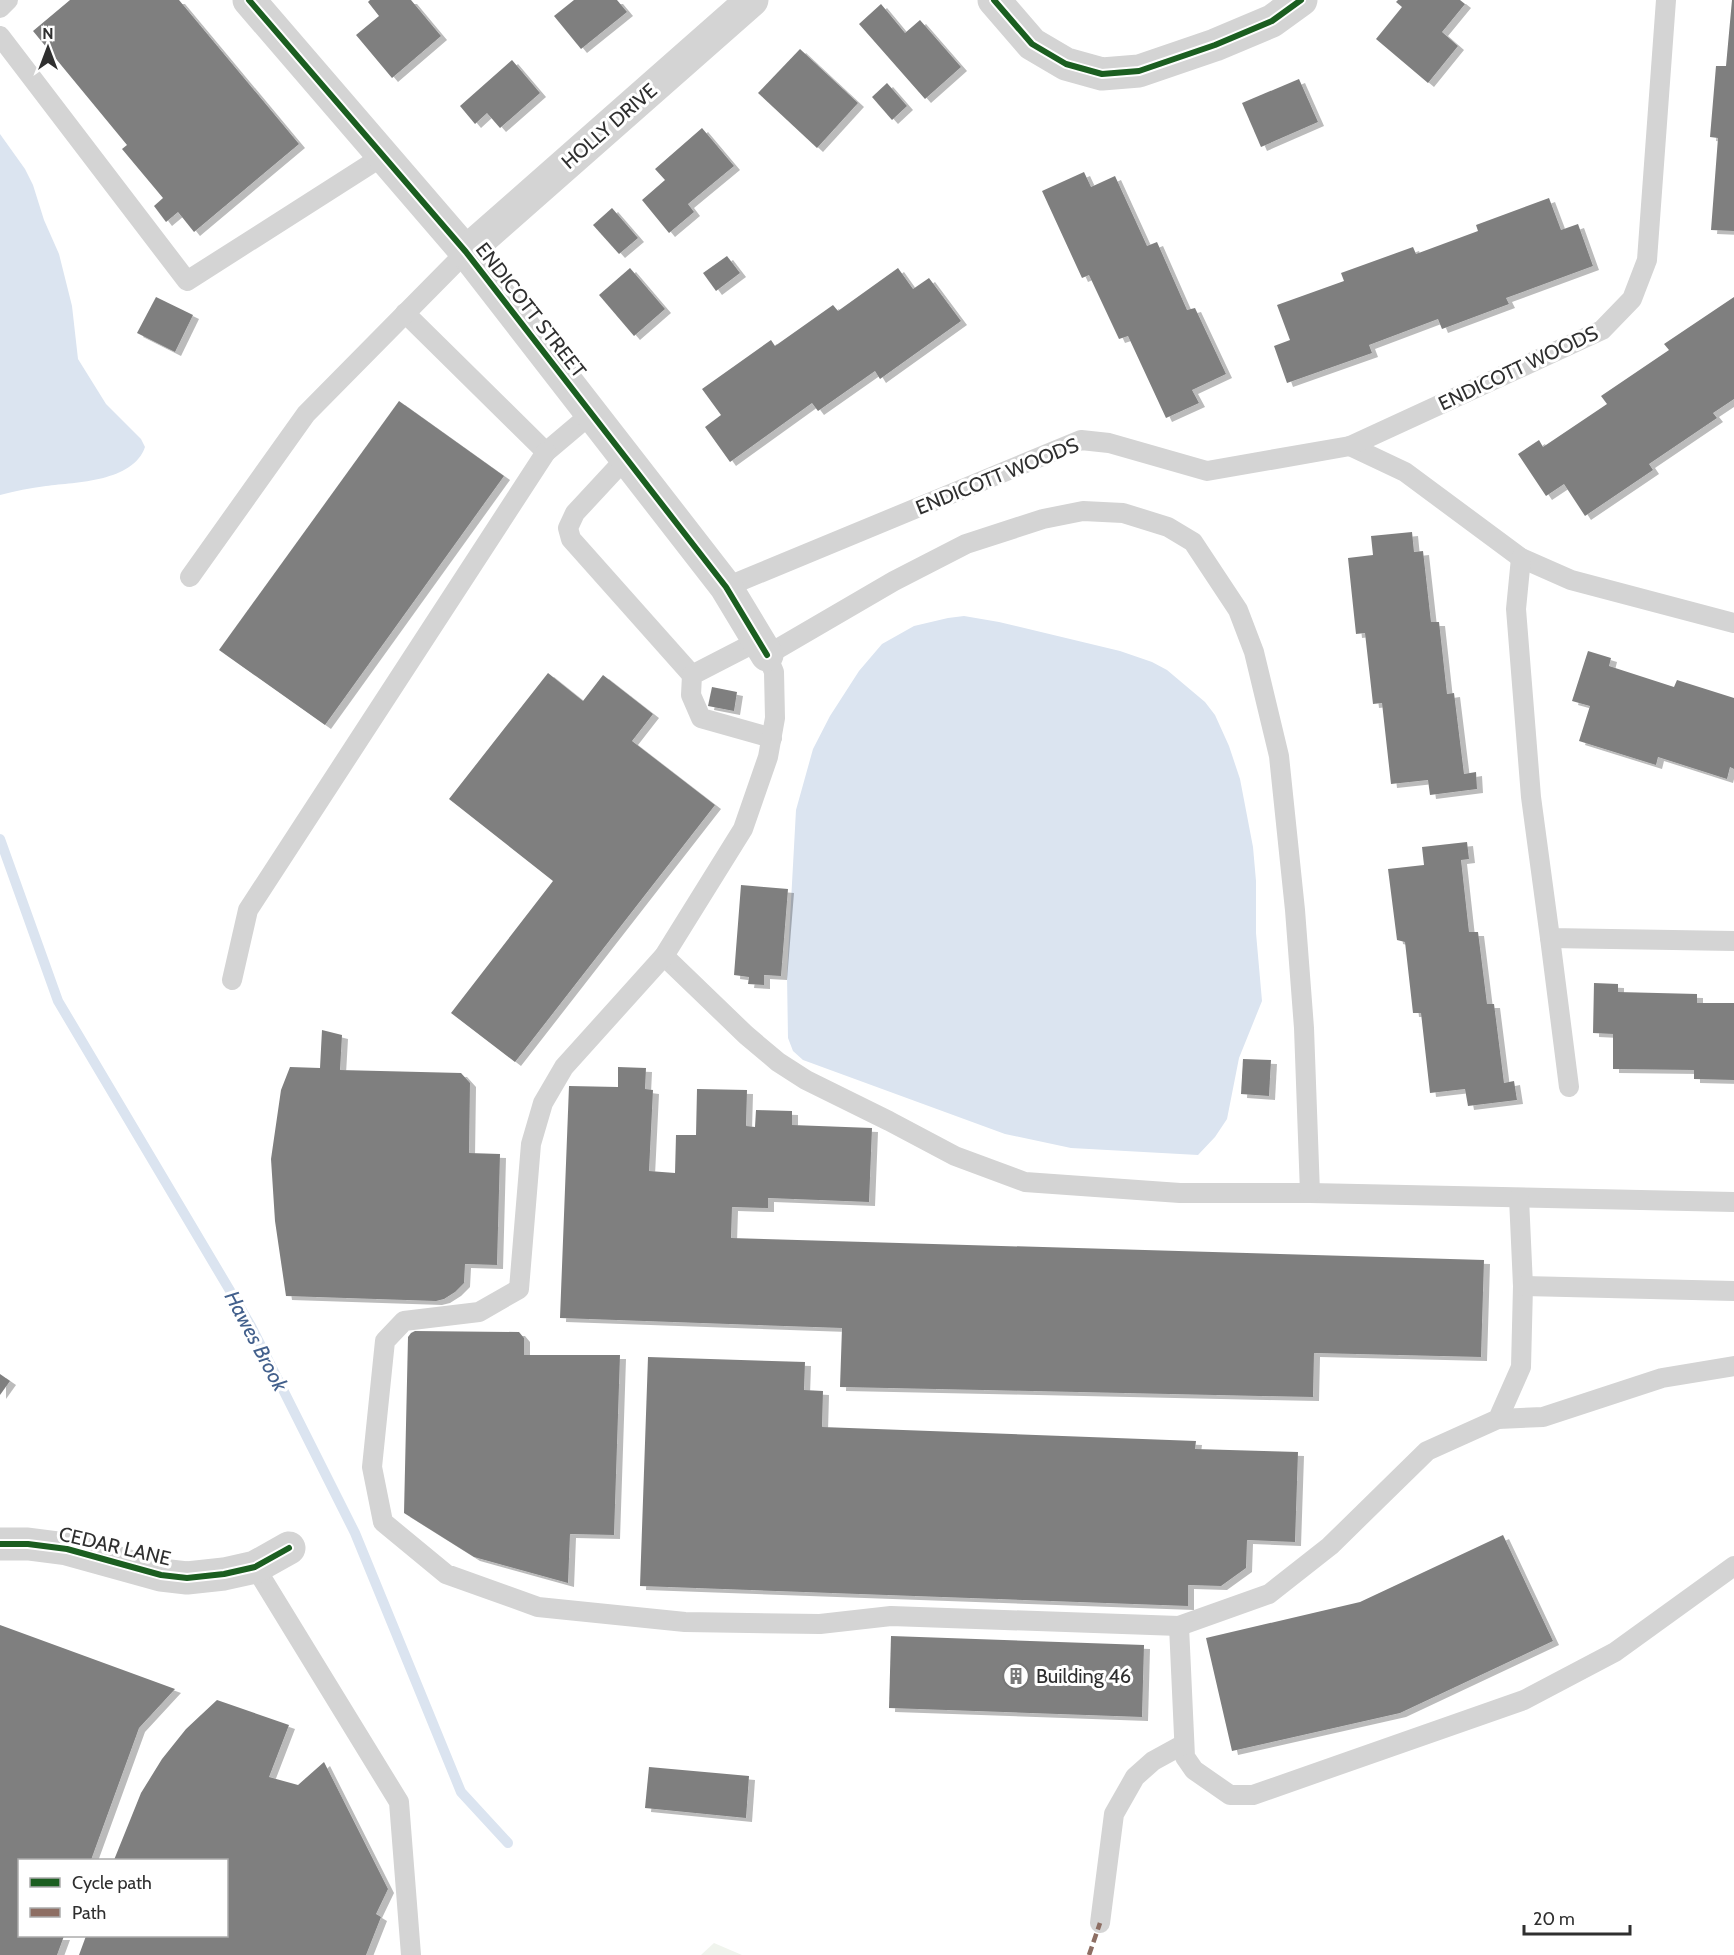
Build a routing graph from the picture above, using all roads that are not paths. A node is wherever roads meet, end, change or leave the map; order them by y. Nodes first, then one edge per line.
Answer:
1 (8, 0) edge
2 (249, 0) edge
3 (752, 0) edge
4 (994, 0) edge
5 (1301, 0) edge
6 (1666, 0) edge
7 (0, 8) edge
8 (0, 36) edge
9 (383, 156) junction
10 (466, 252) junction
11 (405, 313) junction
12 (591, 414) junction
13 (1350, 446) junction
14 (546, 452) junction
15 (626, 458) junction
16 (1521, 558) junction
17 (190, 577) dead end
18 (726, 587) junction
19 (1734, 623) edge
20 (763, 648) junction
21 (692, 675) junction
22 (771, 738) junction
23 (1550, 938) junction
24 (1734, 941) edge
25 (664, 956) junction
26 (232, 980) dead end
27 (1569, 1087) dead end
28 (1310, 1193) junction
29 (1519, 1198) junction
30 (1734, 1202) edge
31 (1523, 1286) junction
32 (1734, 1290) edge
33 (1734, 1366) edge
34 (1498, 1419) junction
35 (0, 1544) edge
36 (289, 1548) dead end
37 (1734, 1566) edge
38 (255, 1567) junction
39 (1179, 1626) junction
40 (1184, 1744) junction
41 (1100, 1923) dead end
42 (411, 1955) edge

1 - 7 lane
2 - 9 street, ENDICOTT STREET
3 - 10 street, HOLLY DRIVE
4 - 5 street
6 - 13 lane, ENDICOTT WOODS
8 - 9 lane
9 - 10 street, ENDICOTT STREET
10 - 11 lane
10 - 12 street, ENDICOTT STREET
11 - 14 lane
11 - 17 lane
12 - 14 lane
12 - 15 street, ENDICOTT STREET
13 - 16 lane
13 - 18 lane, ENDICOTT WOODS
14 - 26 lane
15 - 18 street, ENDICOTT STREET
15 - 21 lane
16 - 19 lane
16 - 23 lane
18 - 20 street, ENDICOTT STREET
20 - 21 lane
20 - 22 lane
20 - 28 lane
21 - 22 lane
22 - 25 lane
23 - 24 lane
23 - 27 lane
25 - 28 lane
25 - 39 lane
28 - 29 lane
29 - 30 lane
29 - 31 lane
31 - 32 lane
31 - 34 lane
33 - 34 lane
34 - 39 lane
35 - 38 street, CEDAR LANE
36 - 38 street, CEDAR LANE
37 - 40 lane
38 - 42 lane
39 - 40 lane
40 - 41 lane

